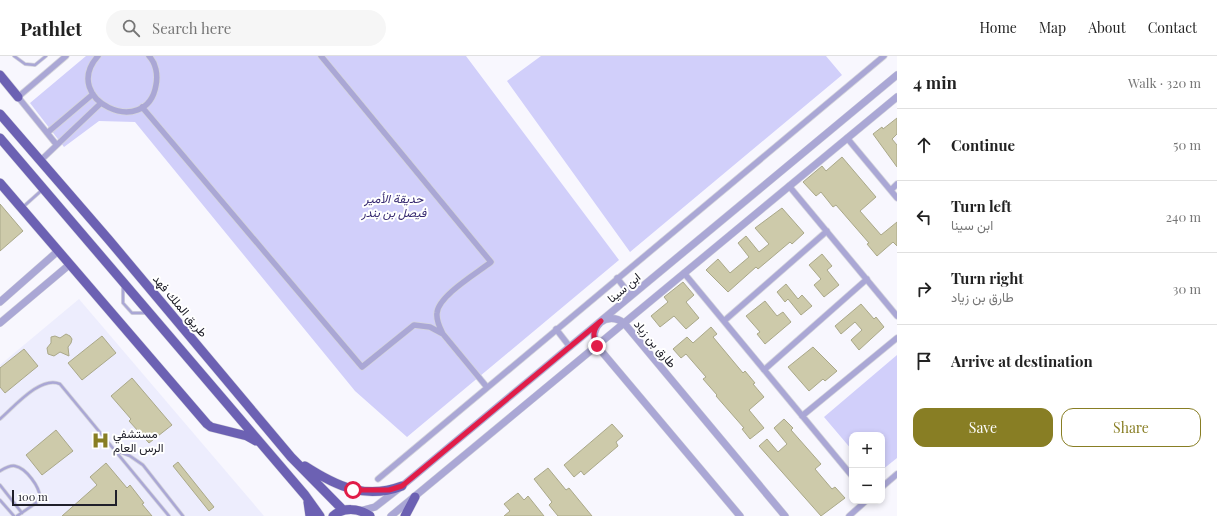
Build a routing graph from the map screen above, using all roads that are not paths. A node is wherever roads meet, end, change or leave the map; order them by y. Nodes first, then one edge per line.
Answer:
1 (14, 56) edge
2 (46, 56) edge
3 (66, 56) edge
4 (98, 56) edge
5 (149, 56) edge
6 (321, 56) edge
7 (883, 57) edge
8 (0, 75) edge
9 (897, 75) edge
10 (93, 94) junction
11 (18, 97) junction
12 (897, 97) edge
13 (100, 104) junction
14 (142, 107) junction
15 (0, 114) edge
16 (47, 133) junction
17 (0, 138) edge
18 (847, 138) junction
19 (56, 144) junction
20 (40, 161) junction
21 (897, 184) edge
22 (1, 185) edge
23 (790, 186) junction
24 (44, 188) junction
25 (891, 190) junction
26 (897, 198) edge
27 (21, 208) junction
28 (826, 231) junction
29 (58, 251) junction
30 (69, 265) junction
31 (684, 273) junction
32 (617, 278) junction
33 (867, 279) junction
34 (124, 282) junction
35 (631, 296) junction
36 (0, 302) edge
37 (150, 313) junction
38 (897, 316) edge
39 (601, 321) junction
40 (724, 321) junction
41 (0, 323) edge
42 (624, 323) junction
43 (556, 329) junction
44 (443, 334) junction
45 (897, 338) edge
46 (597, 346) junction
47 (570, 347) junction
48 (764, 370) junction
49 (486, 386) junction
50 (802, 416) junction
51 (0, 419) edge
52 (264, 448) junction
53 (115, 449) junction
54 (290, 457) junction
55 (0, 470) edge
56 (849, 472) edge
57 (897, 474) edge
58 (378, 479) dead end
59 (885, 484) edge
60 (0, 485) edge
61 (402, 486) junction
62 (305, 495) junction
63 (414, 497) junction
64 (0, 500) edge
65 (863, 504) edge
66 (343, 510) junction
67 (360, 511) junction
68 (22, 513) junction
69 (14, 516) edge
70 (17, 516) edge
71 (169, 516) edge
72 (183, 516) edge
73 (310, 516) edge
74 (320, 516) edge
75 (333, 516) edge
76 (370, 516) edge
77 (391, 516) edge
78 (405, 516) edge
79 (740, 516) edge
80 (785, 516) edge
81 (849, 516) edge

1 - 2 lane
3 - 11 street
4 - 10 street
5 - 14 street
6 - 44 street
7 - 32 street
8 - 11 main road
9 - 35 street, ابن سينا
10 - 13 street
10 - 16 street
11 - 16 street
12 - 18 street
13 - 14 street
13 - 19 street
14 - 44 street
15 - 20 main road, طريق الملك فهد
16 - 19 street
17 - 24 main road
18 - 23 street
18 - 25 street
19 - 20 street
20 - 54 main road, طريق الملك فهد
21 - 25 street
22 - 27 main road
23 - 28 street
23 - 31 street
24 - 27 lane
24 - 34 main road
25 - 26 street
27 - 29 main road
28 - 33 street
28 - 40 street
29 - 30 main road
29 - 36 street
30 - 41 street
30 - 52 main road
31 - 40 street
31 - 42 street
32 - 35 street
32 - 43 street
33 - 38 street
33 - 48 street
34 - 37 main road
34 - 37 lane
35 - 39 street, ابن سينا
37 - 52 main road
39 - 42 street, طارق بن زياد
39 - 46 street
39 - 47 street, ابن سينا
40 - 48 street
42 - 46 street
42 - 80 street, طارق بن زياد
43 - 47 street
43 - 49 street
44 - 49 street
45 - 50 street
46 - 63 street
46 - 79 street
47 - 61 street, ابن سينا
48 - 50 street
49 - 58 street
50 - 56 street
51 - 53 lane
52 - 62 main road
53 - 71 lane
53 - 72 lane
54 - 61 main road
54 - 66 main road, طريق الملك فهد
55 - 68 lane
57 - 59 street
60 - 68 lane
61 - 67 street, ابن سينا
62 - 73 main road
62 - 74 main road
63 - 77 street
63 - 78 main road
64 - 69 lane
65 - 81 street
66 - 67 main road
66 - 75 main road
67 - 76 main road
68 - 70 lane

